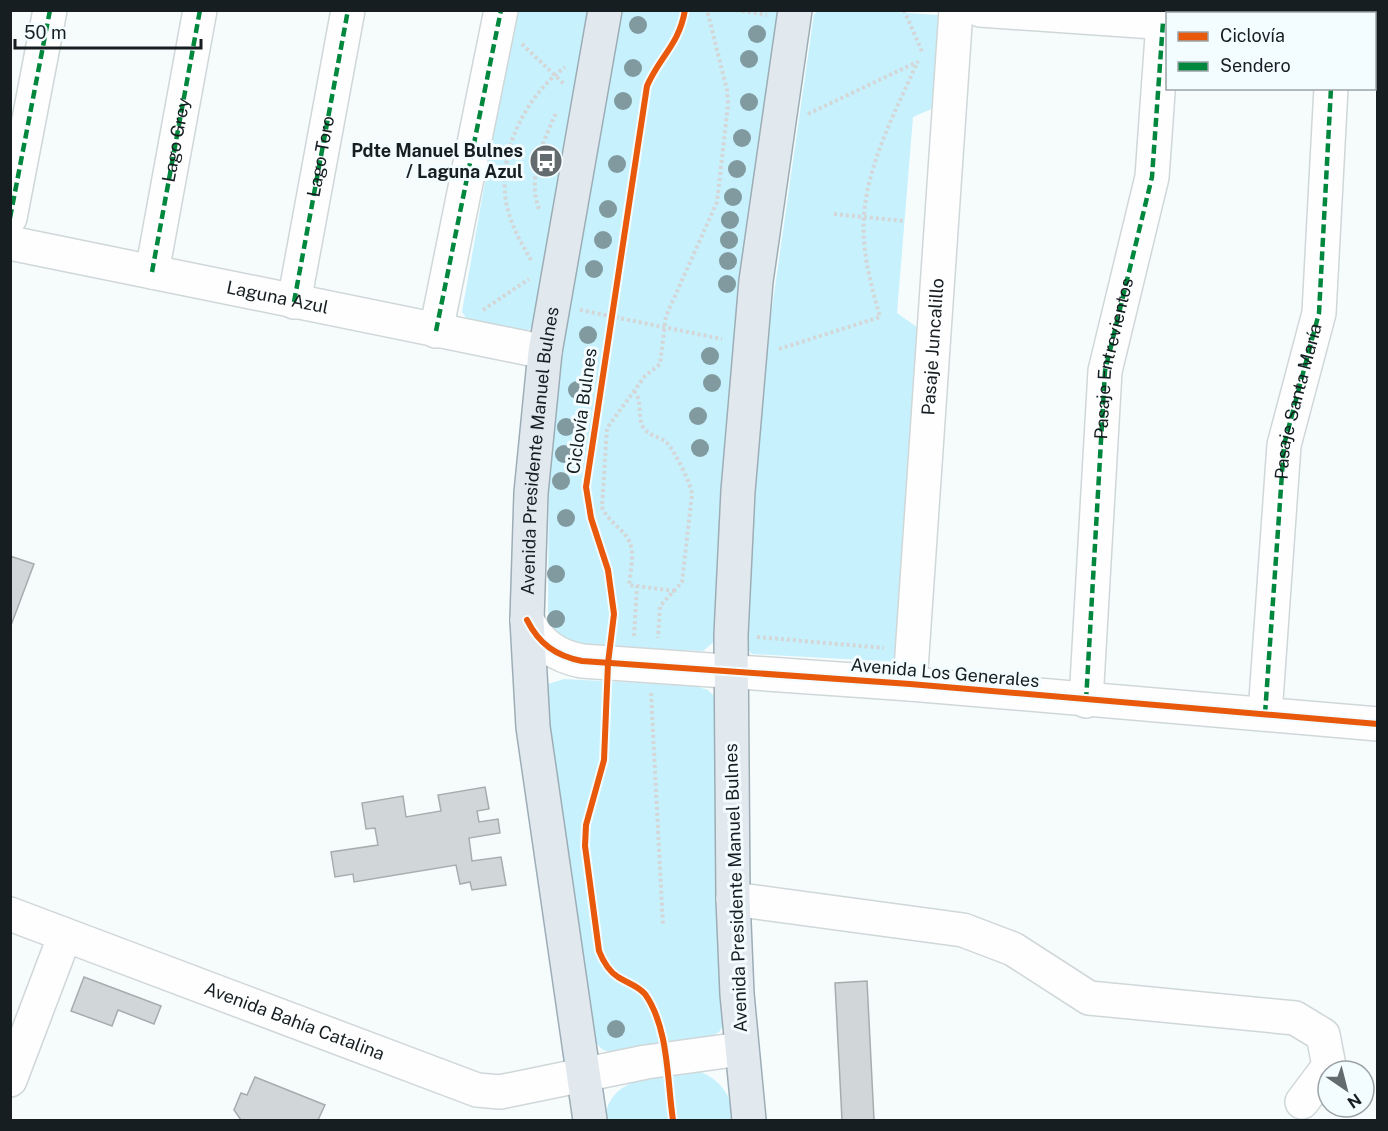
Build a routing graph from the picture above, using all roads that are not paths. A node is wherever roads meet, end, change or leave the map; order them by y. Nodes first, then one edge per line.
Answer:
1 (50, 10) edge
2 (200, 10) edge
3 (348, 10) edge
4 (605, 10) edge
5 (795, 10) edge
6 (956, 10) edge
7 (980, 10) edge
8 (500, 16) edge
9 (1165, 22) edge
10 (1331, 90) edge
11 (10, 218) edge
12 (10, 243) edge
13 (152, 272) junction
14 (294, 302) junction
15 (436, 330) junction
16 (544, 352) junction
17 (526, 620) junction
18 (729, 671) junction
19 (910, 684) junction
20 (1086, 700) junction
21 (1265, 714) junction
22 (1377, 724) edge
23 (734, 899) junction
24 (10, 914) edge
25 (65, 935) junction
26 (741, 1049) junction
27 (584, 1073) junction
28 (10, 1080) edge
29 (1302, 1102) dead end
30 (590, 1120) edge
31 (748, 1120) edge

1 - 11 street
2 - 13 street, Lago Grey
3 - 14 street, Lago Toro
4 - 16 main road, Avenida Presidente Manuel Bulnes
5 - 18 main road, Avenida Presidente Manuel Bulnes
6 - 19 street, Pasaje Juncalillo
7 - 9 street
8 - 15 street
9 - 20 street, Pasaje Entrevientos
10 - 21 street, Pasaje Santa María
12 - 13 street, Laguna Azul
13 - 14 street, Laguna Azul
14 - 15 street, Laguna Azul
15 - 16 street, Laguna Azul
16 - 17 main road, Avenida Presidente Manuel Bulnes
17 - 18 street, Avenida Los Generales
17 - 27 main road, Avenida Presidente Manuel Bulnes
18 - 19 street, Avenida Los Generales
18 - 23 main road, Avenida Presidente Manuel Bulnes
19 - 20 street, Avenida Los Generales
20 - 21 street, Avenida Los Generales
21 - 22 street, Avenida Los Generales
23 - 26 main road, Avenida Presidente Manuel Bulnes
23 - 29 street
24 - 25 street, Avenida Bahía Catalina
25 - 27 street, Avenida Bahía Catalina
25 - 28 street
26 - 27 street, Avenida Presidente Manuel Bulnes
26 - 31 main road, Avenida Presidente Manuel Bulnes
27 - 30 main road, Avenida Presidente Manuel Bulnes

